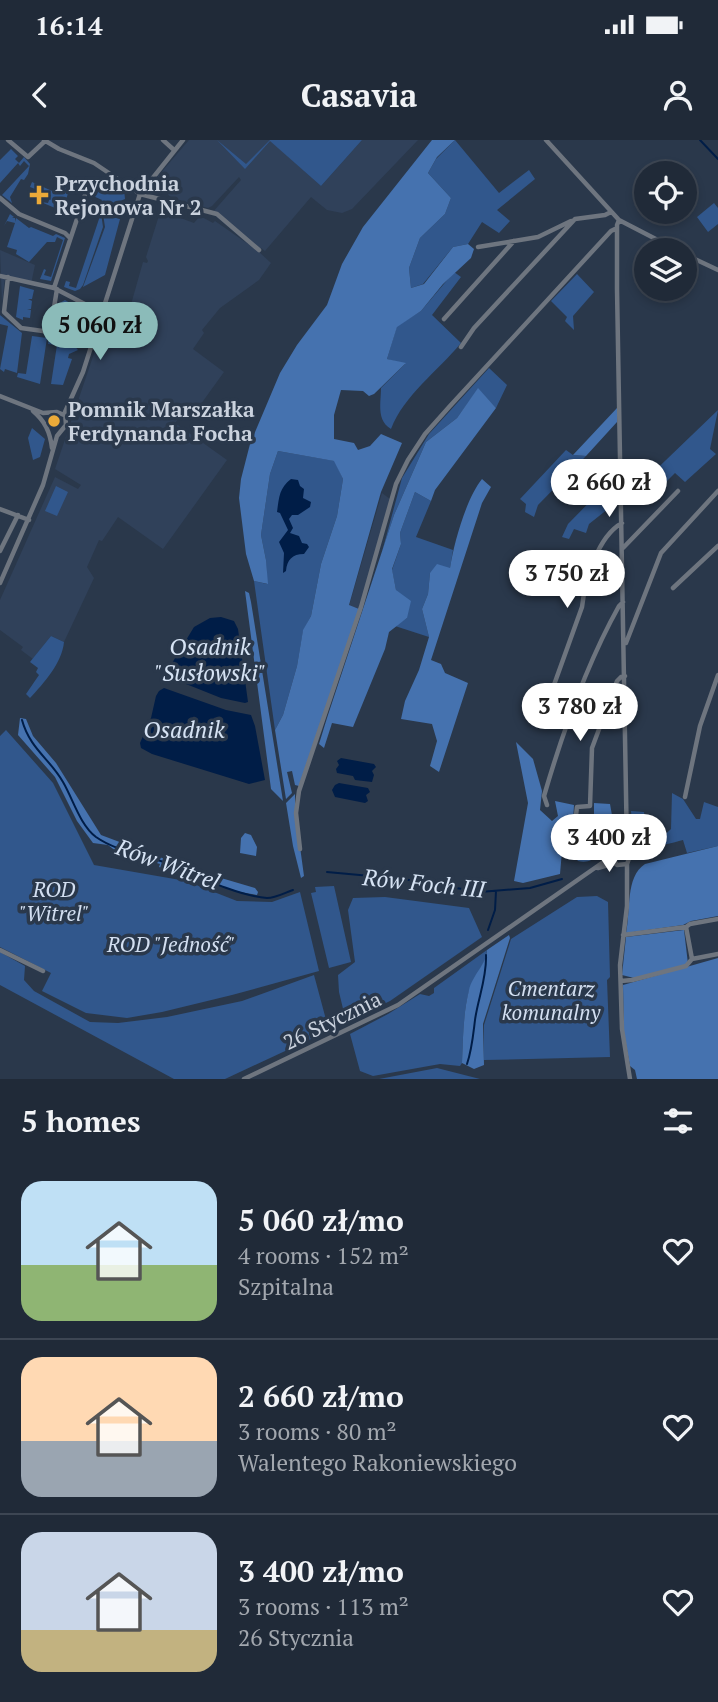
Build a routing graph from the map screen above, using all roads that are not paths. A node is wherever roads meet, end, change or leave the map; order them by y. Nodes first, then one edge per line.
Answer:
1 (8, 140) edge
2 (44, 140) edge
3 (163, 140) edge
4 (183, 140) edge
5 (546, 140) edge
6 (174, 150) junction
7 (140, 194) junction
8 (85, 195) dead end
9 (0, 198) edge
10 (611, 212) junction
11 (575, 219) junction
12 (619, 220) junction
13 (617, 228) junction
14 (70, 238) junction
15 (654, 238) edge
16 (514, 242) junction
17 (478, 247) dead end
18 (260, 250) dead end
19 (697, 260) edge
20 (718, 270) edge
21 (0, 276) edge
22 (8, 277) junction
23 (55, 289) junction
24 (102, 313) junction
25 (444, 319) dead end
26 (461, 347) dead end
27 (0, 396) edge
28 (70, 399) junction
29 (31, 409) junction
30 (57, 412) junction
31 (50, 413) junction
32 (64, 416) junction
33 (45, 423) junction
34 (50, 431) junction
35 (58, 433) junction
36 (52, 452) junction
37 (678, 491) dead end
38 (718, 491) edge
39 (0, 509) edge
40 (18, 515) junction
41 (29, 520) junction
42 (622, 523) junction
43 (718, 546) edge
44 (622, 548) junction
45 (0, 551) edge
46 (0, 583) edge
47 (673, 588) dead end
48 (623, 602) junction
49 (624, 647) junction
50 (718, 675) edge
51 (625, 676) junction
52 (541, 721) dead end
53 (685, 797) dead end
54 (547, 805) dead end
55 (626, 828) junction
56 (574, 831) dead end
57 (619, 848) junction
58 (300, 849) dead end
59 (627, 849) junction
60 (612, 856) junction
61 (617, 864) junction
62 (626, 864) junction
63 (594, 869) junction
64 (626, 885) junction
65 (718, 919) edge
66 (686, 927) junction
67 (623, 935) junction
68 (0, 950) edge
69 (718, 954) edge
70 (692, 960) junction
71 (43, 971) dead end
72 (621, 981) junction
73 (244, 1079) edge
74 (630, 1079) edge

1 - 2 street
2 - 7 street
3 - 6 street
4 - 6 street
5 - 10 street
6 - 7 street
7 - 18 street
7 - 24 street
8 - 14 street
9 - 14 street
10 - 11 street
10 - 12 street
11 - 16 street
11 - 26 street
12 - 13 street
12 - 15 street
13 - 42 street
13 - 58 street
14 - 23 street
16 - 17 street
16 - 25 street
19 - 20 street
21 - 22 street
22 - 23 street
22 - 23 street
23 - 24 street
24 - 28 street
27 - 29 street
28 - 30 street
28 - 32 street
29 - 31 street
29 - 33 street
30 - 31 street
30 - 32 street
31 - 33 street
32 - 35 street
33 - 34 street
34 - 35 street
34 - 36 street
35 - 36 street
36 - 41 street
37 - 44 street
38 - 49 street
39 - 40 street
40 - 41 street
40 - 45 street
41 - 46 street
42 - 44 street
42 - 52 street
43 - 47 street
44 - 48 street
48 - 49 street
48 - 54 street
49 - 51 street
50 - 53 street
51 - 55 street
51 - 56 street
55 - 57 street
55 - 59 street
57 - 59 street
57 - 60 street
59 - 62 street
60 - 61 street
60 - 63 street, 26 Stycznia
61 - 62 street
61 - 63 street, 26 Stycznia
61 - 64 street
62 - 64 street
63 - 73 street, 26 Stycznia
64 - 67 street
65 - 66 street
66 - 67 street
66 - 70 street
67 - 72 street
68 - 71 street
69 - 70 street
70 - 72 street
72 - 74 street

